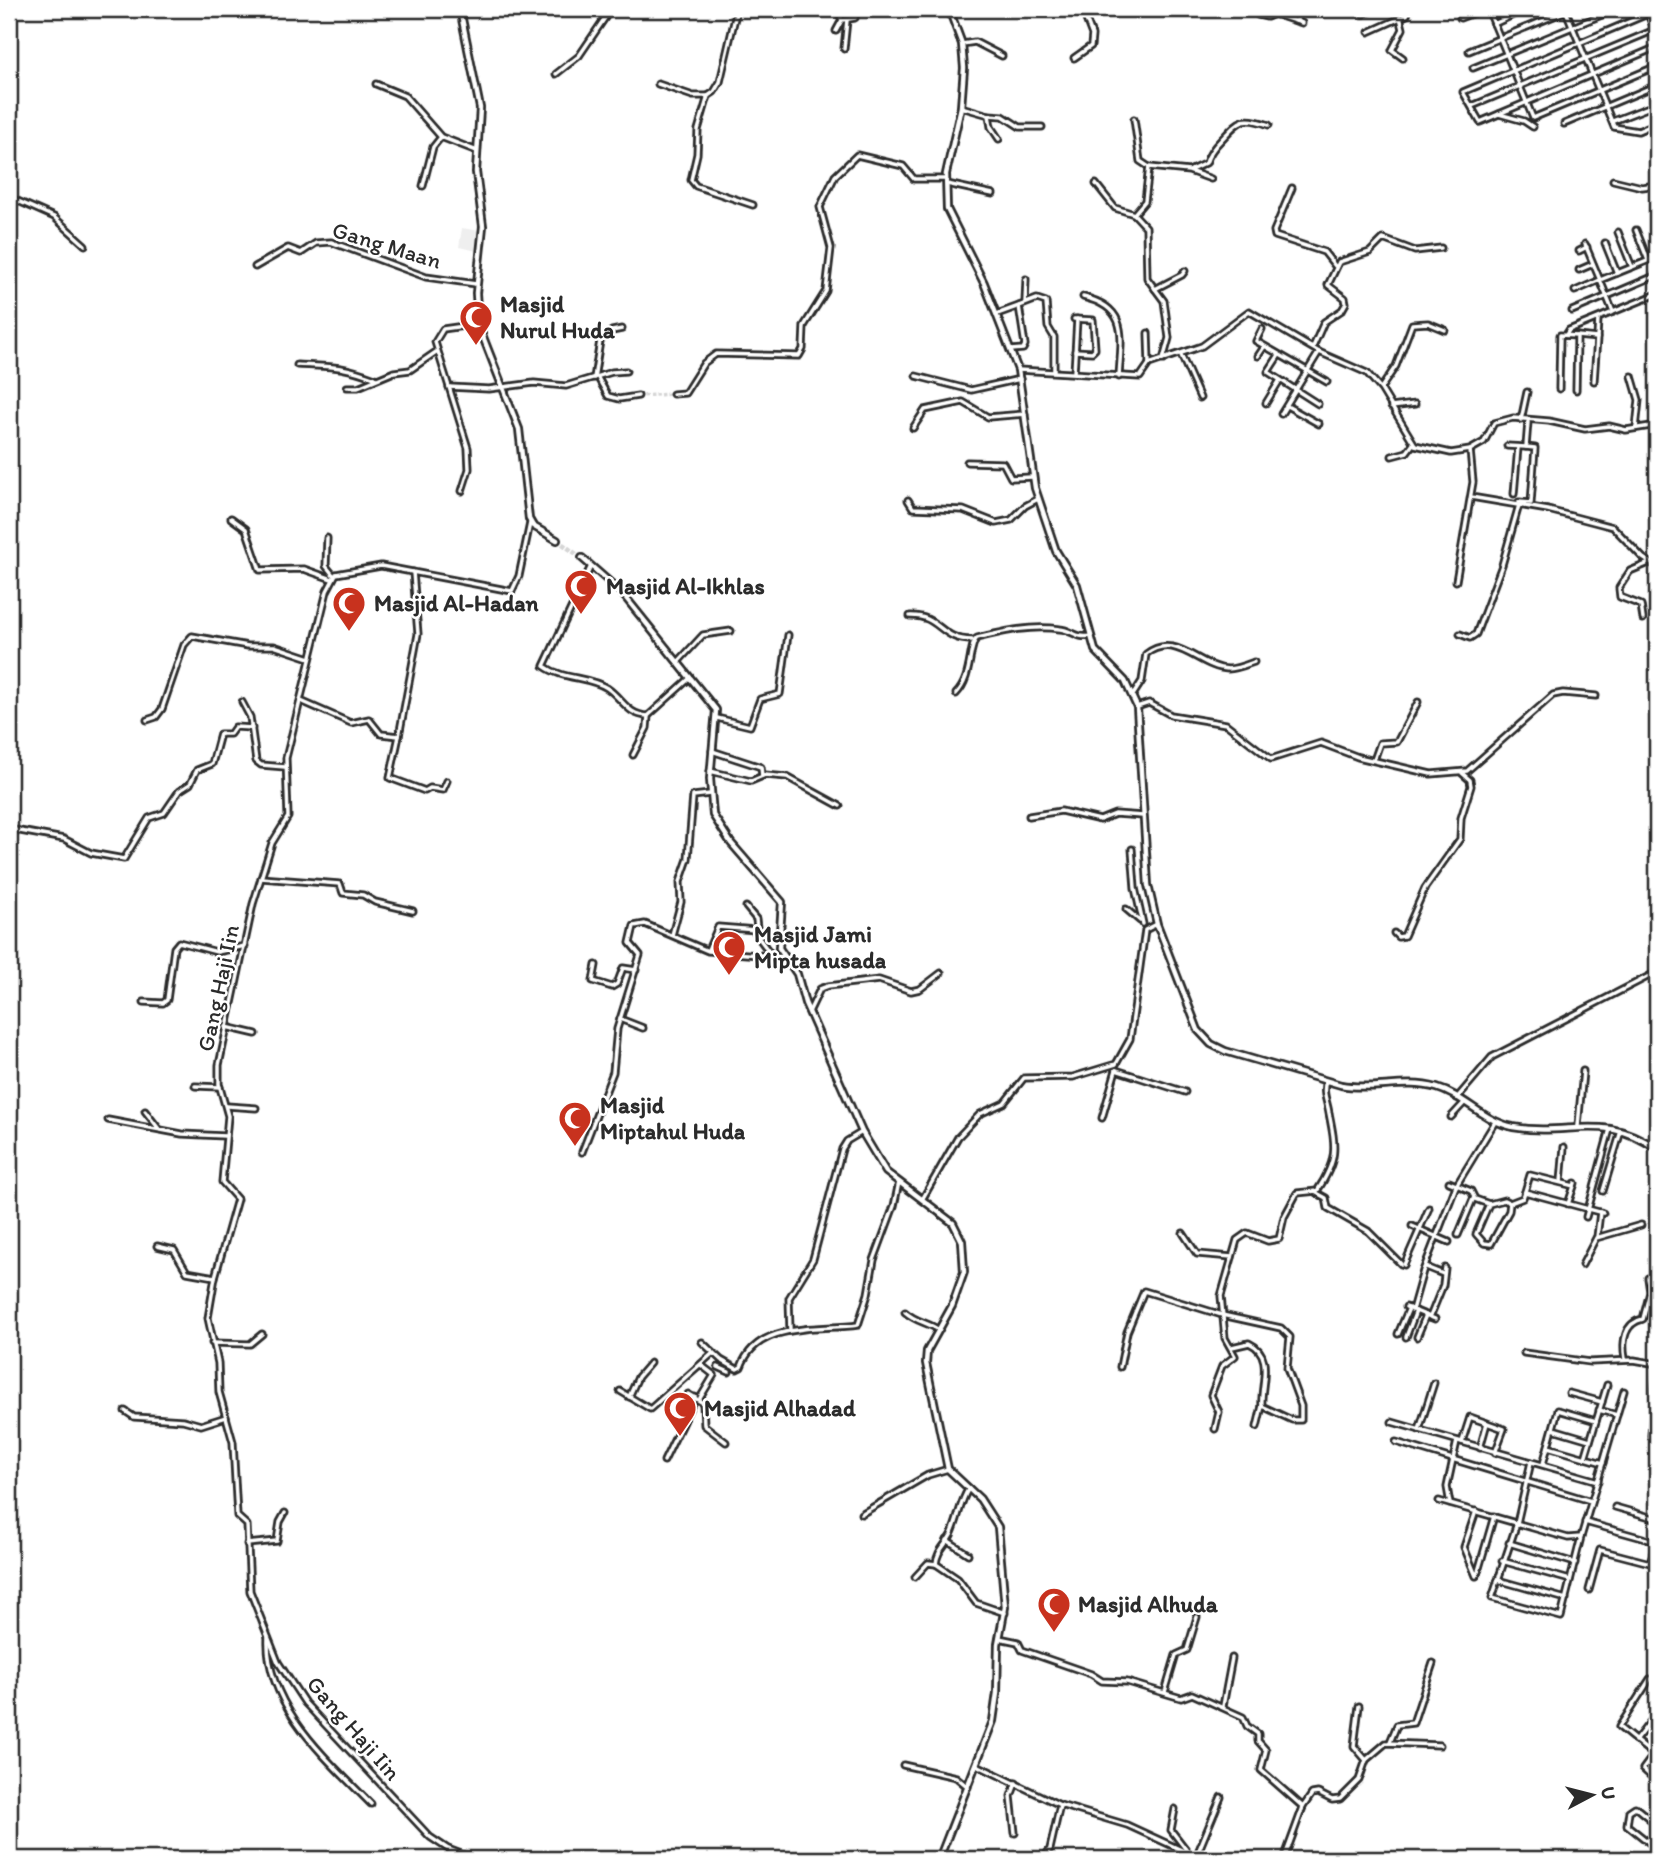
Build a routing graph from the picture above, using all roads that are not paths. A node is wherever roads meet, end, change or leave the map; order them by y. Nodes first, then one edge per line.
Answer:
1 (460, 9) edge
2 (611, 9) edge
3 (737, 9) edge
4 (837, 9) edge
5 (858, 9) edge
6 (949, 9) edge
7 (1082, 9) edge
8 (1254, 9) edge
9 (1286, 9) edge
10 (1302, 9) edge
11 (1375, 9) edge
12 (1416, 9) edge
13 (1486, 9) edge
14 (1526, 9) edge
15 (1616, 9) edge
16 (1568, 10) edge
17 (1657, 10) edge
18 (1409, 11) edge
19 (1647, 11) edge
20 (1274, 14) junction
21 (1363, 14) dead end
22 (1400, 17) junction
23 (1460, 18) dead end
24 (844, 20) junction
25 (1296, 21) junction
26 (1302, 23) dead end
27 (1494, 24) junction
28 (1572, 27) junction
29 (1656, 29) edge
30 (836, 31) dead end
31 (1369, 32) dead end
32 (1657, 36) edge
33 (1500, 38) junction
34 (1579, 43) junction
35 (964, 44) junction
36 (1657, 47) edge
37 (844, 49) dead end
38 (1469, 51) dead end
39 (1506, 54) junction
40 (1002, 56) dead end
41 (1074, 58) dead end
42 (1403, 58) dead end
43 (1586, 58) junction
44 (1657, 66) edge
45 (1472, 68) dead end
46 (1513, 70) junction
47 (556, 74) dead end
48 (1592, 75) junction
49 (376, 84) dead end
50 (658, 84) dead end
51 (1657, 85) edge
52 (1520, 86) junction
53 (1599, 90) junction
54 (708, 96) junction
55 (1526, 102) junction
56 (1657, 104) edge
57 (1471, 106) junction
58 (1606, 106) junction
59 (963, 107) junction
60 (1499, 114) junction
61 (989, 115) junction
62 (1134, 119) dead end
63 (1613, 121) junction
64 (1657, 122) edge
65 (1564, 124) dead end
66 (1269, 125) dead end
67 (1042, 127) dead end
68 (1532, 127) dead end
69 (441, 137) junction
70 (999, 139) dead end
71 (477, 151) junction
72 (1149, 167) junction
73 (1189, 171) junction
74 (1211, 179) dead end
75 (1614, 180) dead end
76 (945, 181) junction
77 (1096, 184) dead end
78 (1657, 185) edge
79 (423, 186) dead end
80 (1292, 188) dead end
81 (993, 194) dead end
82 (9, 197) edge
83 (753, 205) dead end
84 (1134, 214) junction
85 (1636, 230) dead end
86 (1618, 232) dead end
87 (1605, 243) dead end
88 (85, 245) dead end
89 (1441, 248) dead end
90 (1578, 251) dead end
91 (1657, 257) edge
92 (1648, 260) junction
93 (1594, 264) junction
94 (255, 267) dead end
95 (1335, 267) junction
96 (1632, 267) junction
97 (1579, 270) dead end
98 (1185, 271) dead end
99 (1617, 274) junction
100 (1657, 275) edge
101 (1026, 279) dead end
102 (1600, 280) junction
103 (477, 284) junction
104 (1155, 289) junction
105 (1575, 291) dead end
106 (1657, 293) edge
107 (1083, 297) dead end
108 (1607, 297) junction
109 (1025, 303) junction
110 (1019, 306) junction
111 (1572, 311) dead end
112 (1614, 312) junction
113 (997, 314) junction
114 (1598, 319) junction
115 (478, 324) junction
116 (622, 328) dead end
117 (1262, 330) dead end
118 (1445, 330) dead end
119 (1149, 333) dead end
120 (1566, 335) junction
121 (1577, 336) junction
122 (1597, 338) junction
123 (1265, 346) junction
124 (1313, 348) junction
125 (1011, 351) junction
126 (1075, 351) junction
127 (436, 352) junction
128 (1319, 352) junction
129 (1181, 355) junction
130 (1279, 355) junction
131 (1258, 356) dead end
132 (1163, 360) junction
133 (1149, 364) junction
134 (297, 365) dead end
135 (1018, 370) junction
136 (626, 371) dead end
137 (1054, 371) junction
138 (1308, 372) junction
139 (1074, 373) junction
140 (916, 376) dead end
141 (1632, 376) dead end
142 (1119, 377) junction
143 (377, 378) junction
144 (596, 378) junction
145 (1016, 380) junction
146 (1280, 380) junction
147 (1594, 381) dead end
148 (1327, 382) dead end
149 (347, 387) dead end
150 (449, 387) junction
151 (500, 387) junction
152 (1381, 388) junction
153 (1559, 389) dead end
154 (1297, 390) junction
155 (1576, 390) dead end
156 (1527, 392) dead end
157 (673, 394) tunnel mouth
158 (638, 396) tunnel mouth
159 (1200, 398) dead end
160 (1266, 403) dead end
161 (1318, 404) dead end
162 (1415, 404) dead end
163 (1287, 405) junction
164 (1391, 407) junction
165 (1025, 414) junction
166 (1281, 414) dead end
167 (1521, 420) junction
168 (1528, 422) junction
169 (1319, 424) dead end
170 (1657, 425) edge
171 (913, 428) dead end
172 (1636, 429) junction
173 (1413, 444) junction
174 (1507, 446) dead end
175 (1518, 447) junction
176 (1526, 447) junction
177 (1469, 450) junction
178 (1392, 456) dead end
179 (967, 462) dead end
180 (1032, 477) junction
181 (462, 491) dead end
182 (1514, 494) dead end
183 (1471, 497) junction
184 (1038, 499) junction
185 (908, 500) dead end
186 (1519, 503) junction
187 (231, 518) dead end
188 (530, 523) junction
189 (327, 538) dead end
190 (557, 540) tunnel mouth
191 (582, 558) tunnel mouth
192 (1649, 563) junction
193 (592, 564) junction
194 (1657, 567) edge
195 (414, 572) junction
196 (333, 577) junction
197 (1456, 581) dead end
198 (910, 616) dead end
199 (1643, 619) dead end
200 (732, 631) dead end
201 (1460, 634) dead end
202 (788, 635) dead end
203 (1090, 636) junction
204 (974, 640) junction
205 (310, 658) junction
206 (678, 662) junction
207 (1255, 662) dead end
208 (691, 677) junction
209 (956, 694) dead end
210 (1133, 695) junction
211 (1596, 696) dead end
212 (301, 701) junction
213 (242, 702) dead end
214 (1418, 702) dead end
215 (1137, 707) junction
216 (648, 716) junction
217 (717, 718) junction
218 (147, 720) dead end
219 (252, 728) junction
220 (399, 736) junction
221 (712, 751) junction
222 (633, 755) dead end
223 (1374, 761) junction
224 (285, 767) junction
225 (1473, 768) junction
226 (710, 771) junction
227 (1455, 771) junction
228 (762, 775) junction
229 (1470, 780) junction
230 (447, 781) dead end
231 (710, 794) junction
232 (839, 806) dead end
233 (1029, 816) dead end
234 (1143, 816) junction
235 (9, 829) edge
236 (1132, 849) dead end
237 (261, 878) junction
238 (746, 907) dead end
239 (1126, 909) dead end
240 (413, 911) dead end
241 (1143, 924) junction
242 (1157, 924) junction
243 (756, 930) junction
244 (1145, 930) junction
245 (1394, 933) dead end
246 (672, 935) junction
247 (245, 946) junction
248 (708, 951) junction
249 (773, 957) junction
250 (784, 957) junction
251 (596, 965) dead end
252 (636, 970) junction
253 (1657, 972) edge
254 (941, 973) dead end
255 (144, 1002) dead end
256 (809, 1012) junction
257 (620, 1019) junction
258 (226, 1027) junction
259 (643, 1028) dead end
260 (257, 1034) dead end
261 (1115, 1068) junction
262 (1583, 1071) dead end
263 (1326, 1080) junction
264 (195, 1086) dead end
265 (220, 1087) junction
266 (1185, 1091) dead end
267 (1457, 1098) junction
268 (1464, 1103) junction
269 (226, 1106) junction
270 (256, 1108) dead end
271 (145, 1111) dead end
272 (1451, 1117) dead end
273 (1102, 1118) dead end
274 (108, 1121) dead end
275 (1495, 1122) junction
276 (1578, 1126) junction
277 (1611, 1127) junction
278 (160, 1130) junction
279 (1621, 1131) junction
280 (862, 1132) junction
281 (225, 1136) junction
282 (1564, 1147) dead end
283 (1657, 1148) edge
284 (582, 1153) dead end
285 (899, 1182) junction
286 (1449, 1182) dead end
287 (1561, 1182) junction
288 (1456, 1186) junction
289 (1594, 1188) junction
290 (1315, 1192) junction
291 (1525, 1192) junction
292 (923, 1198) junction
293 (1474, 1199) junction
294 (1510, 1203) junction
295 (1489, 1204) junction
296 (1568, 1204) junction
297 (1429, 1208) dead end
298 (1588, 1209) junction
299 (1586, 1217) dead end
300 (1641, 1225) dead end
301 (1412, 1226) dead end
302 (1421, 1230) junction
303 (1183, 1233) dead end
304 (1458, 1235) dead end
305 (1436, 1237) junction
306 (1596, 1238) junction
307 (1449, 1242) dead end
308 (157, 1246) dead end
309 (1232, 1257) junction
310 (1582, 1265) dead end
311 (1426, 1267) junction
312 (1446, 1268) dead end
313 (1444, 1274) junction
314 (215, 1278) junction
315 (1648, 1278) dead end
316 (1657, 1291) edge
317 (1650, 1292) junction
318 (1411, 1309) junction
319 (905, 1312) dead end
320 (1222, 1315) junction
321 (1430, 1317) junction
322 (939, 1330) junction
323 (790, 1331) junction
324 (262, 1334) dead end
325 (1398, 1334) dead end
326 (1406, 1337) dead end
327 (1417, 1337) dead end
328 (702, 1342) dead end
329 (212, 1343) junction
330 (1232, 1347) junction
331 (713, 1353) junction
332 (1524, 1353) dead end
333 (1625, 1359) junction
334 (1657, 1362) edge
335 (650, 1363) dead end
336 (701, 1364) junction
337 (719, 1367) dead end
338 (732, 1367) junction
339 (1120, 1367) dead end
340 (1434, 1383) dead end
341 (1607, 1385) dead end
342 (620, 1391) dead end
343 (1624, 1391) dead end
344 (1569, 1393) dead end
345 (688, 1394) dead end
346 (695, 1396) junction
347 (629, 1397) junction
348 (1655, 1397) edge
349 (700, 1399) junction
350 (1602, 1402) junction
351 (1262, 1406) junction
352 (1599, 1410) junction
353 (125, 1411) dead end
354 (1617, 1415) junction
355 (226, 1417) junction
356 (1596, 1421) junction
357 (1391, 1422) dead end
358 (1487, 1423) junction
359 (1257, 1426) dead end
360 (1215, 1429) dead end
361 (1553, 1429) junction
362 (1419, 1430) junction
363 (1651, 1436) dead end
364 (1590, 1440) junction
365 (1460, 1441) junction
366 (726, 1442) dead end
367 (1396, 1442) dead end
368 (1548, 1447) junction
369 (1480, 1448) junction
370 (1495, 1453) junction
371 (1585, 1458) junction
372 (664, 1461) dead end
373 (1453, 1461) junction
374 (1531, 1462) junction
375 (1603, 1463) junction
376 (1543, 1465) junction
377 (948, 1469) junction
378 (1598, 1481) junction
379 (1527, 1482) junction
380 (969, 1488) junction
381 (1440, 1501) dead end
382 (1591, 1501) junction
383 (1450, 1504) junction
384 (1615, 1507) dead end
385 (1476, 1511) junction
386 (285, 1513) dead end
387 (861, 1514) dead end
388 (1494, 1516) junction
389 (1657, 1519) edge
390 (1585, 1522) junction
391 (1517, 1523) junction
392 (1581, 1537) junction
393 (947, 1540) junction
394 (1657, 1541) edge
395 (1509, 1543) junction
396 (247, 1544) junction
397 (968, 1554) dead end
398 (1502, 1561) junction
399 (1574, 1563) junction
400 (936, 1564) junction
401 (915, 1577) dead end
402 (1498, 1580) junction
403 (1570, 1580) junction
404 (1589, 1590) dead end
405 (1566, 1598) junction
406 (1005, 1613) junction
407 (1197, 1617) dead end
408 (268, 1635) junction
409 (999, 1638) junction
410 (1232, 1658) dead end
411 (1433, 1663) dead end
412 (1650, 1679) dead end
413 (1165, 1692) junction
414 (1223, 1706) junction
415 (1359, 1706) dead end
416 (1657, 1713) edge
417 (1635, 1741) junction
418 (1390, 1742) junction
419 (1440, 1745) dead end
420 (1657, 1750) edge
421 (1655, 1756) edge
422 (1366, 1760) junction
423 (904, 1765) dead end
424 (977, 1765) junction
425 (1657, 1782) edge
426 (1016, 1783) junction
427 (968, 1787) junction
428 (1221, 1797) dead end
429 (371, 1804) dead end
430 (1060, 1805) junction
431 (1303, 1807) junction
432 (1175, 1810) dead end
433 (1657, 1812) edge
434 (1651, 1820) junction
435 (1657, 1825) edge
436 (1015, 1833) dead end
437 (1657, 1849) edge
438 (1189, 1853) junction
439 (1198, 1858) edge
440 (474, 1859) edge
441 (939, 1859) edge
442 (1044, 1859) edge
443 (1284, 1859) edge

1 - 71 street
2 - 47 street
3 - 54 street
4 - 24 street
5 - 24 street
6 - 35 street
7 - 41 street
8 - 20 street
9 - 20 street
10 - 25 street
11 - 21 street
12 - 18 street
13 - 23 street
13 - 27 street
14 - 27 street
15 - 28 street
16 - 28 street
16 - 33 street
17 - 19 street
18 - 22 street
19 - 29 street
19 - 34 street
20 - 25 street
22 - 31 street
22 - 42 street
24 - 30 street
24 - 37 street
25 - 26 street
27 - 33 street
28 - 34 street
28 - 39 street
29 - 32 street
29 - 43 street
33 - 38 street
33 - 39 street
34 - 43 street
34 - 46 street
35 - 40 street
35 - 59 street
36 - 48 street
39 - 45 street
39 - 46 street
43 - 48 street
43 - 52 street
44 - 53 street
46 - 52 street
46 - 57 street
48 - 53 street
48 - 55 street
49 - 69 street
50 - 54 street
51 - 58 street
52 - 55 street
52 - 57 street
53 - 55 street
53 - 58 street
54 - 83 street
55 - 60 street
56 - 63 street
57 - 60 street
58 - 63 street
58 - 65 street
59 - 61 street
59 - 76 street
60 - 68 street
61 - 67 street
61 - 70 street
62 - 72 street
63 - 64 street
66 - 73 street
69 - 71 street
69 - 79 street
71 - 103 street
72 - 73 street
72 - 84 street
73 - 74 street
75 - 78 street
76 - 81 street
76 - 113 street
76 - 157 street
77 - 84 street
80 - 95 street
82 - 88 street
84 - 104 street
85 - 92 street
86 - 96 street
87 - 99 street
89 - 95 street
90 - 93 street
91 - 92 street
92 - 96 street
93 - 97 street
93 - 102 street
94 - 103 street, Gang Maan
95 - 124 street
96 - 99 street
98 - 104 street
99 - 102 street
100 - 108 street
101 - 109 street
102 - 105 street
102 - 108 street
103 - 115 street
104 - 132 street
106 - 112 street
107 - 142 street
108 - 111 street
108 - 112 street
109 - 110 street
109 - 137 street
110 - 113 street
110 - 125 street
112 - 114 street
113 - 125 street
114 - 120 street
114 - 122 street
115 - 127 street
115 - 151 street
116 - 144 street
117 - 123 street
118 - 152 street
119 - 133 street
120 - 121 street
120 - 153 street
121 - 122 street
121 - 155 street
122 - 147 street
123 - 130 street
123 - 131 street
124 - 128 street
124 - 129 street
125 - 135 street
126 - 126 street
126 - 139 street
127 - 143 street
127 - 150 street
128 - 138 street
128 - 152 street
129 - 132 street
129 - 159 street
130 - 138 street
130 - 146 street
132 - 133 street
133 - 142 street
134 - 143 street
135 - 137 street
135 - 145 street
136 - 144 street
137 - 139 street
138 - 148 street
138 - 154 street
139 - 142 street
140 - 145 street
141 - 172 street
143 - 149 street
144 - 151 street
144 - 158 street
145 - 165 street
146 - 154 street
146 - 160 street
150 - 151 street
150 - 181 street
151 - 188 street
152 - 164 street
154 - 161 street
154 - 163 street
156 - 167 street
162 - 164 street
163 - 166 street
163 - 169 street
164 - 173 street
165 - 171 street
165 - 180 street
167 - 168 street
167 - 177 street
168 - 172 street
168 - 176 street
170 - 172 street
173 - 177 street
173 - 178 street
174 - 175 street
175 - 176 street
175 - 182 street
176 - 186 street
177 - 183 street
179 - 180 street
180 - 184 street
183 - 186 street
183 - 197 street
184 - 185 street
184 - 203 street
186 - 192 street
186 - 201 street
187 - 196 street
188 - 190 street
188 - 195 street
189 - 196 street
191 - 193 street
192 - 194 street
192 - 199 street
193 - 206 street
193 - 216 street
195 - 196 street
195 - 220 street
196 - 205 street, Gang Haji Iin
198 - 204 street
200 - 206 street
202 - 217 street
203 - 204 street
203 - 210 street
204 - 209 street
205 - 212 street, Gang Haji Iin
205 - 218 street
206 - 208 street
207 - 210 street
208 - 216 street
208 - 217 street
210 - 215 street
211 - 225 street
212 - 220 street
212 - 224 street, Gang Haji Iin
213 - 219 street
214 - 223 street
215 - 223 street
215 - 234 street
216 - 222 street
217 - 221 street
219 - 224 street
219 - 235 street
220 - 230 street
221 - 226 street
221 - 228 street
223 - 227 street
224 - 237 street, Gang Haji Iin
225 - 227 street
225 - 229 street
226 - 228 street
226 - 231 street
227 - 229 street
228 - 232 street
229 - 245 street
231 - 246 street
231 - 250 street
233 - 234 street
234 - 242 street
236 - 241 street
237 - 240 street
237 - 247 street, Gang Haji Iin
238 - 243 street
239 - 241 street
241 - 244 street
242 - 244 street
242 - 263 street
243 - 248 street
243 - 249 street
244 - 261 street
246 - 248 street
246 - 252 street
247 - 255 street
247 - 258 street, Gang Haji Iin
248 - 249 street
249 - 250 street
250 - 256 street
251 - 252 street
252 - 257 street
253 - 267 street
254 - 256 street
256 - 280 street
257 - 259 street
257 - 284 street
258 - 260 street
258 - 265 street, Gang Haji Iin
261 - 266 street
261 - 273 street
261 - 292 street
262 - 276 street
263 - 267 street
263 - 290 street
264 - 265 street
265 - 269 street, Gang Haji Iin
267 - 268 street
268 - 272 street
268 - 275 street
269 - 270 street
269 - 281 street, Gang Haji Iin
271 - 278 street
274 - 278 street
275 - 276 street
275 - 288 street
276 - 277 street
277 - 279 street
277 - 289 street
278 - 281 street
279 - 283 street
279 - 289 street
280 - 285 street
280 - 323 street
281 - 314 street, Gang Haji Iin
282 - 287 street
285 - 292 street
285 - 323 street
286 - 288 street
287 - 291 street
287 - 296 street
288 - 293 street
288 - 305 street
289 - 298 street
290 - 302 street
290 - 309 street
291 - 294 street
291 - 296 street
292 - 322 street
293 - 295 street
293 - 304 street
294 - 295 street
294 - 295 street
296 - 298 street
297 - 302 street
298 - 299 street
298 - 306 street
300 - 306 street
301 - 302 street
302 - 305 street
303 - 309 street
305 - 307 street
305 - 311 street
306 - 310 street
308 - 314 street
309 - 320 street
311 - 313 street
311 - 318 street
312 - 313 street
313 - 321 street
314 - 329 street, Gang Haji Iin
315 - 317 street
316 - 317 street
317 - 333 street
318 - 321 street
318 - 325 street
318 - 326 street
319 - 322 street
320 - 330 street
320 - 339 street
320 - 351 street
321 - 327 street
322 - 377 street
323 - 338 street
324 - 329 street
328 - 331 street
329 - 355 street, Gang Haji Iin
330 - 351 street
330 - 360 street
331 - 336 street
331 - 338 street
332 - 333 street
333 - 334 street
334 - 348 street
335 - 347 street
336 - 347 street
336 - 349 street
337 - 338 street
340 - 362 street
341 - 350 street
342 - 347 street
343 - 354 street
344 - 350 street
345 - 346 street
346 - 349 street
346 - 372 street
348 - 363 street
349 - 366 street
350 - 352 street
351 - 359 street
352 - 354 street
352 - 356 street
353 - 355 street
354 - 375 street
355 - 396 street, Gang Haji Iin
356 - 361 street
356 - 364 street
357 - 362 street
358 - 365 street
358 - 369 street
358 - 370 street
361 - 364 street
361 - 368 street
362 - 365 street
364 - 371 street
365 - 369 street
365 - 373 street
367 - 373 street
368 - 371 street
368 - 376 street
369 - 370 street
370 - 374 street
371 - 375 street
373 - 379 street
373 - 383 street
374 - 376 street
374 - 379 street
375 - 378 street
376 - 378 street
377 - 380 street
377 - 387 street
378 - 382 street
379 - 382 street
379 - 391 street
380 - 393 street
380 - 406 street
381 - 383 street
382 - 390 street
383 - 385 street
384 - 389 street
385 - 388 street
385 - 388 street
386 - 396 street
388 - 391 street
390 - 392 street
390 - 394 street
391 - 392 street
391 - 395 street
392 - 399 street
393 - 397 street
393 - 400 street
394 - 404 street
395 - 398 street
395 - 399 street
396 - 408 street, Gang Haji Iin
398 - 402 street
398 - 403 street
399 - 403 street
400 - 401 street
400 - 406 street
402 - 405 street
402 - 405 street
403 - 405 street
406 - 409 street
407 - 413 street
408 - 429 street
408 - 440 street, Gang Haji Iin
409 - 413 street
409 - 424 street
410 - 414 street
411 - 418 street
412 - 417 street
413 - 414 street
414 - 431 street
415 - 422 street
416 - 417 street
417 - 421 street
418 - 419 street
418 - 422 street
420 - 421 street
421 - 425 street
422 - 431 street
423 - 427 street
424 - 426 street
424 - 427 street
426 - 430 street
426 - 436 street
427 - 441 street
428 - 439 street
430 - 438 street
430 - 442 street
431 - 443 street
432 - 438 street
433 - 434 street
434 - 435 street
434 - 437 street
438 - 439 street

